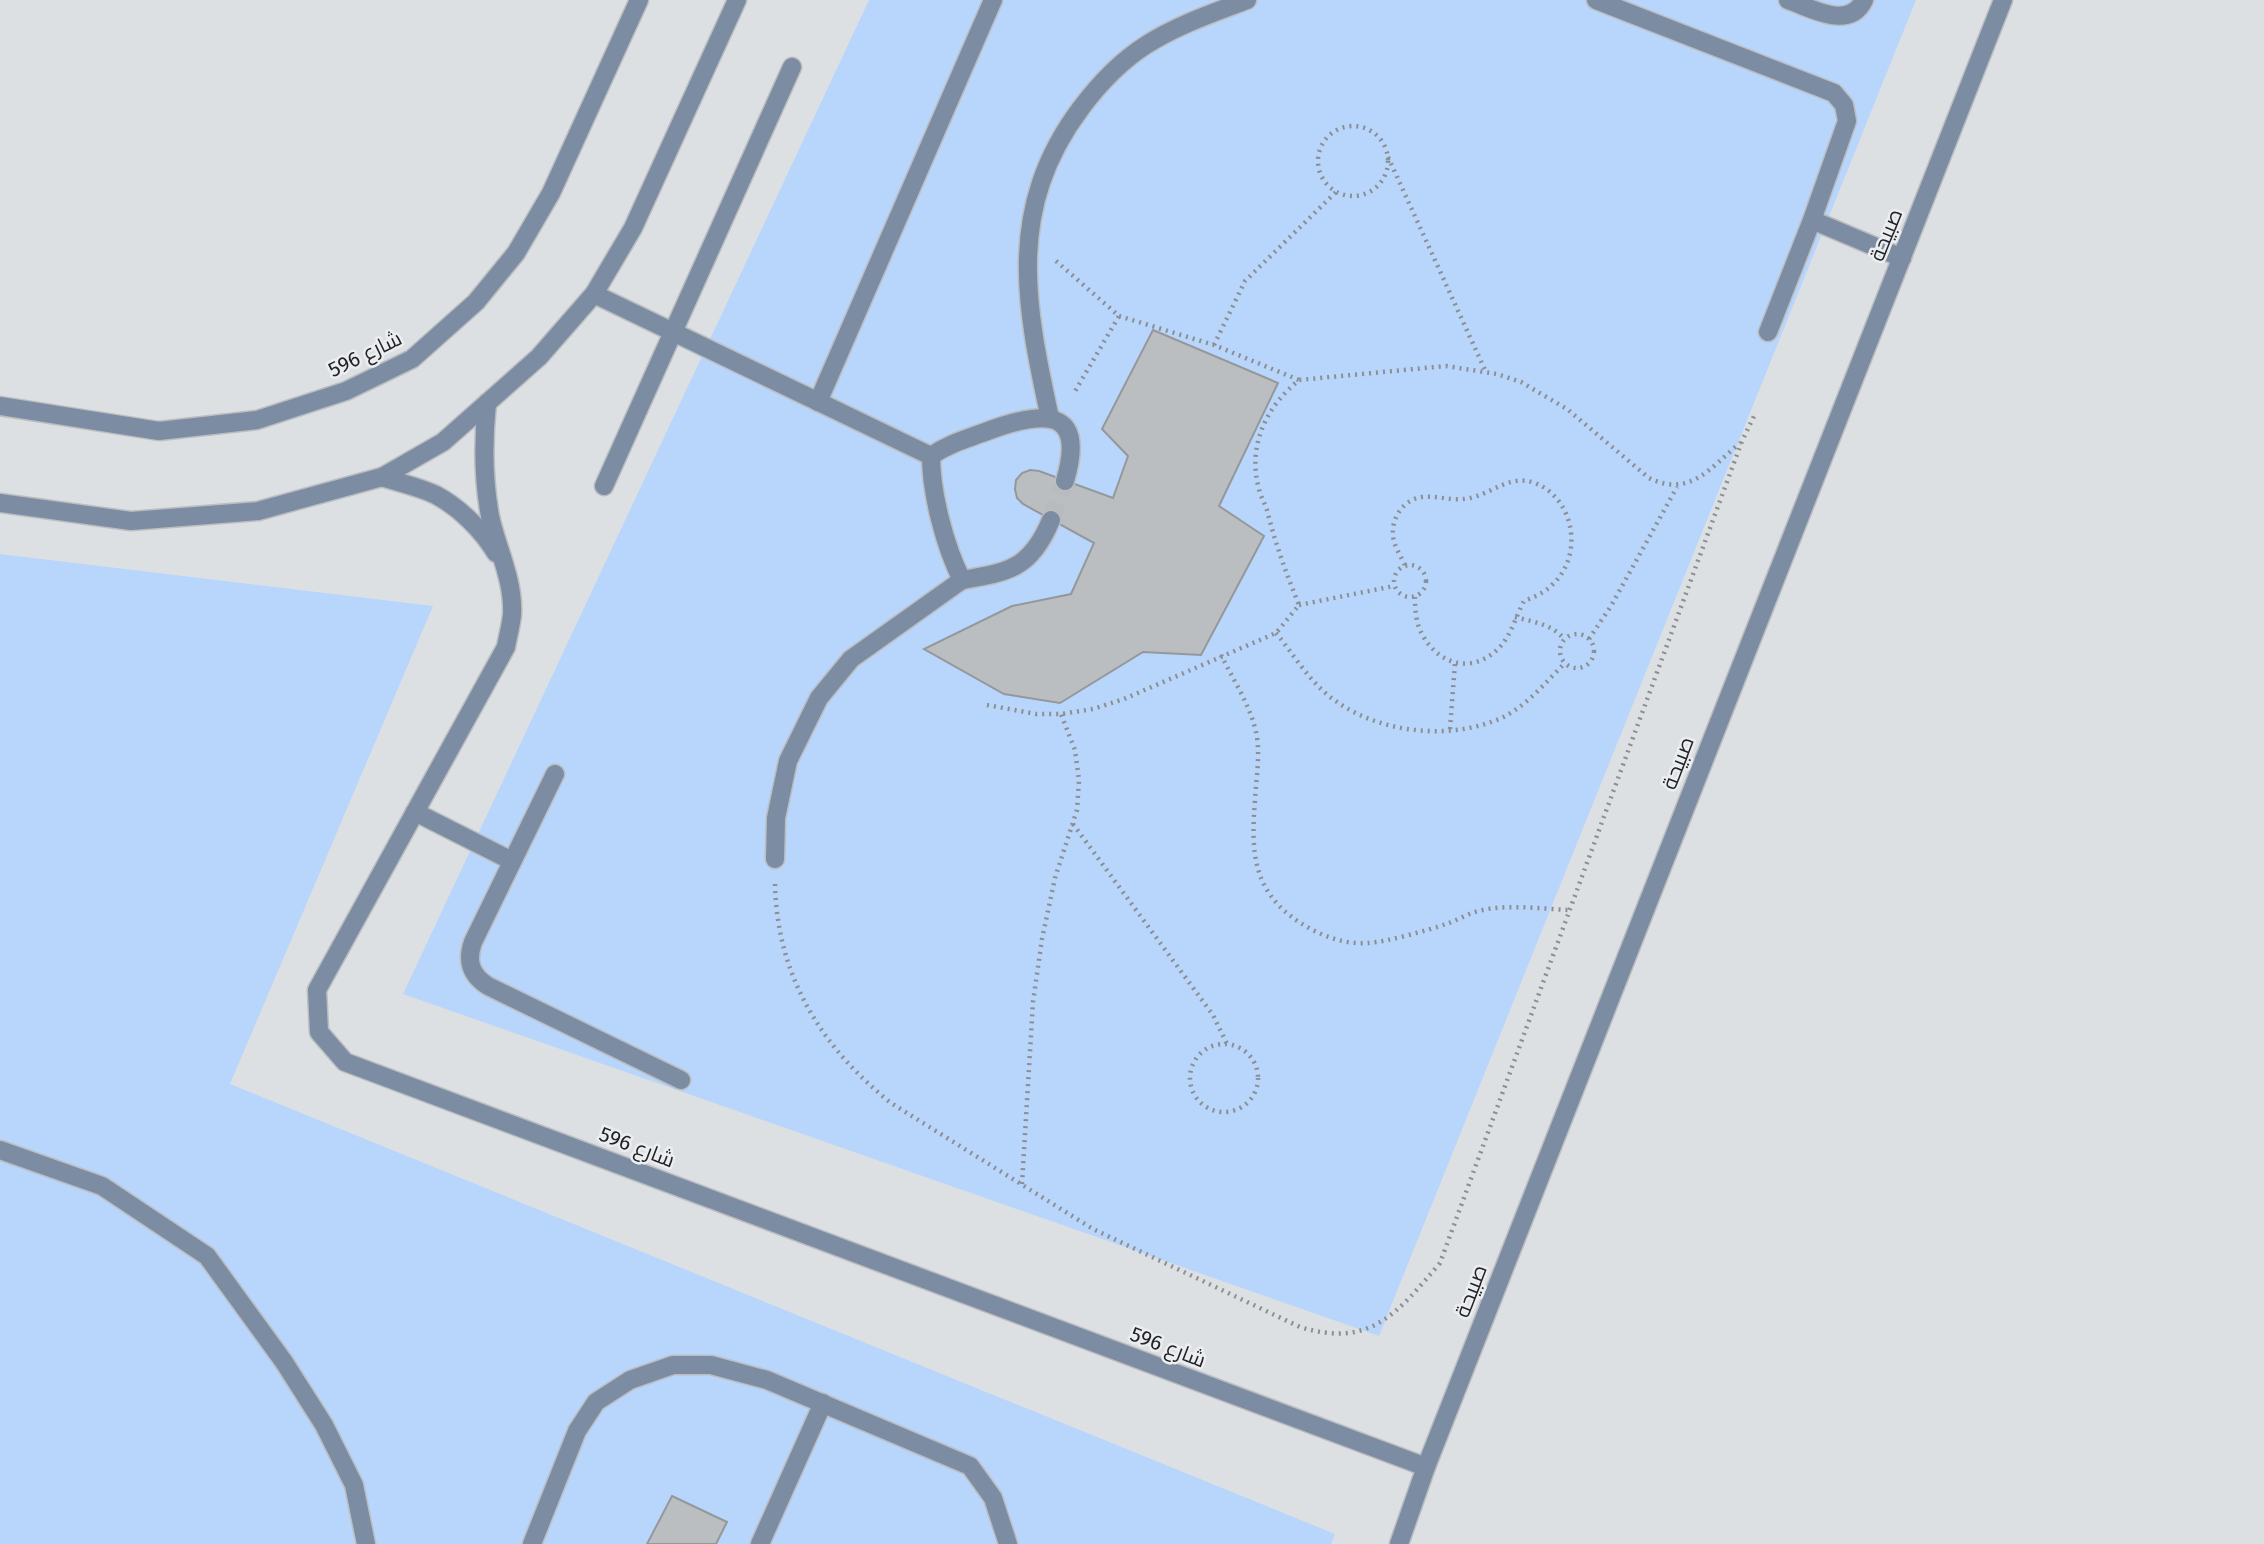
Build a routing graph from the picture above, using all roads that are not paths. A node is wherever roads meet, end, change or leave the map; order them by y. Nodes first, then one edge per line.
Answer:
1 (639, 0) edge
2 (737, 0) edge
3 (993, 0) edge
4 (1198, 0) edge
5 (1247, 0) edge
6 (1596, 0) edge
7 (1787, 0) edge
8 (1864, 0) edge
9 (2003, 0) edge
10 (1197, 19) junction
11 (792, 67) dead end
12 (1812, 220) junction
13 (1902, 258) junction
14 (594, 294) junction
15 (673, 332) junction
16 (1768, 332) dead end
17 (818, 402) junction
18 (487, 404) junction
19 (0, 406) edge
20 (1054, 419) junction
21 (931, 456) junction
22 (382, 477) junction
23 (1065, 481) tunnel mouth
24 (604, 486) dead end
25 (0, 503) edge
26 (1051, 520) tunnel mouth
27 (508, 575) junction
28 (962, 580) junction
29 (555, 774) dead end
30 (415, 812) junction
31 (775, 859) road end
32 (512, 861) junction
33 (681, 1080) dead end
34 (0, 1150) edge
35 (823, 1403) junction
36 (1426, 1467) junction
37 (366, 1544) edge
38 (532, 1544) edge
39 (760, 1544) edge
40 (1008, 1544) edge
41 (1399, 1544) edge

1 - 19 street, شارع 596
2 - 14 street
3 - 17 street
4 - 10 street
5 - 10 street
6 - 12 street
7 - 8 street
9 - 13 street, صبيحة
10 - 20 street
11 - 15 street
12 - 13 street
12 - 16 street
13 - 36 street, صبيحة
14 - 15 street
14 - 18 street
15 - 17 street
15 - 24 street
17 - 21 street
18 - 22 street
18 - 27 street, شارع 596
20 - 21 street
20 - 23 street
21 - 28 street
22 - 25 street
22 - 27 street, شارع 596
26 - 28 street
27 - 30 street, شارع 596
28 - 31 street
29 - 32 street
30 - 32 street
30 - 36 street, شارع 596
32 - 33 street
34 - 37 street
35 - 38 street
35 - 39 street
35 - 40 street
36 - 41 street, صبيحة

